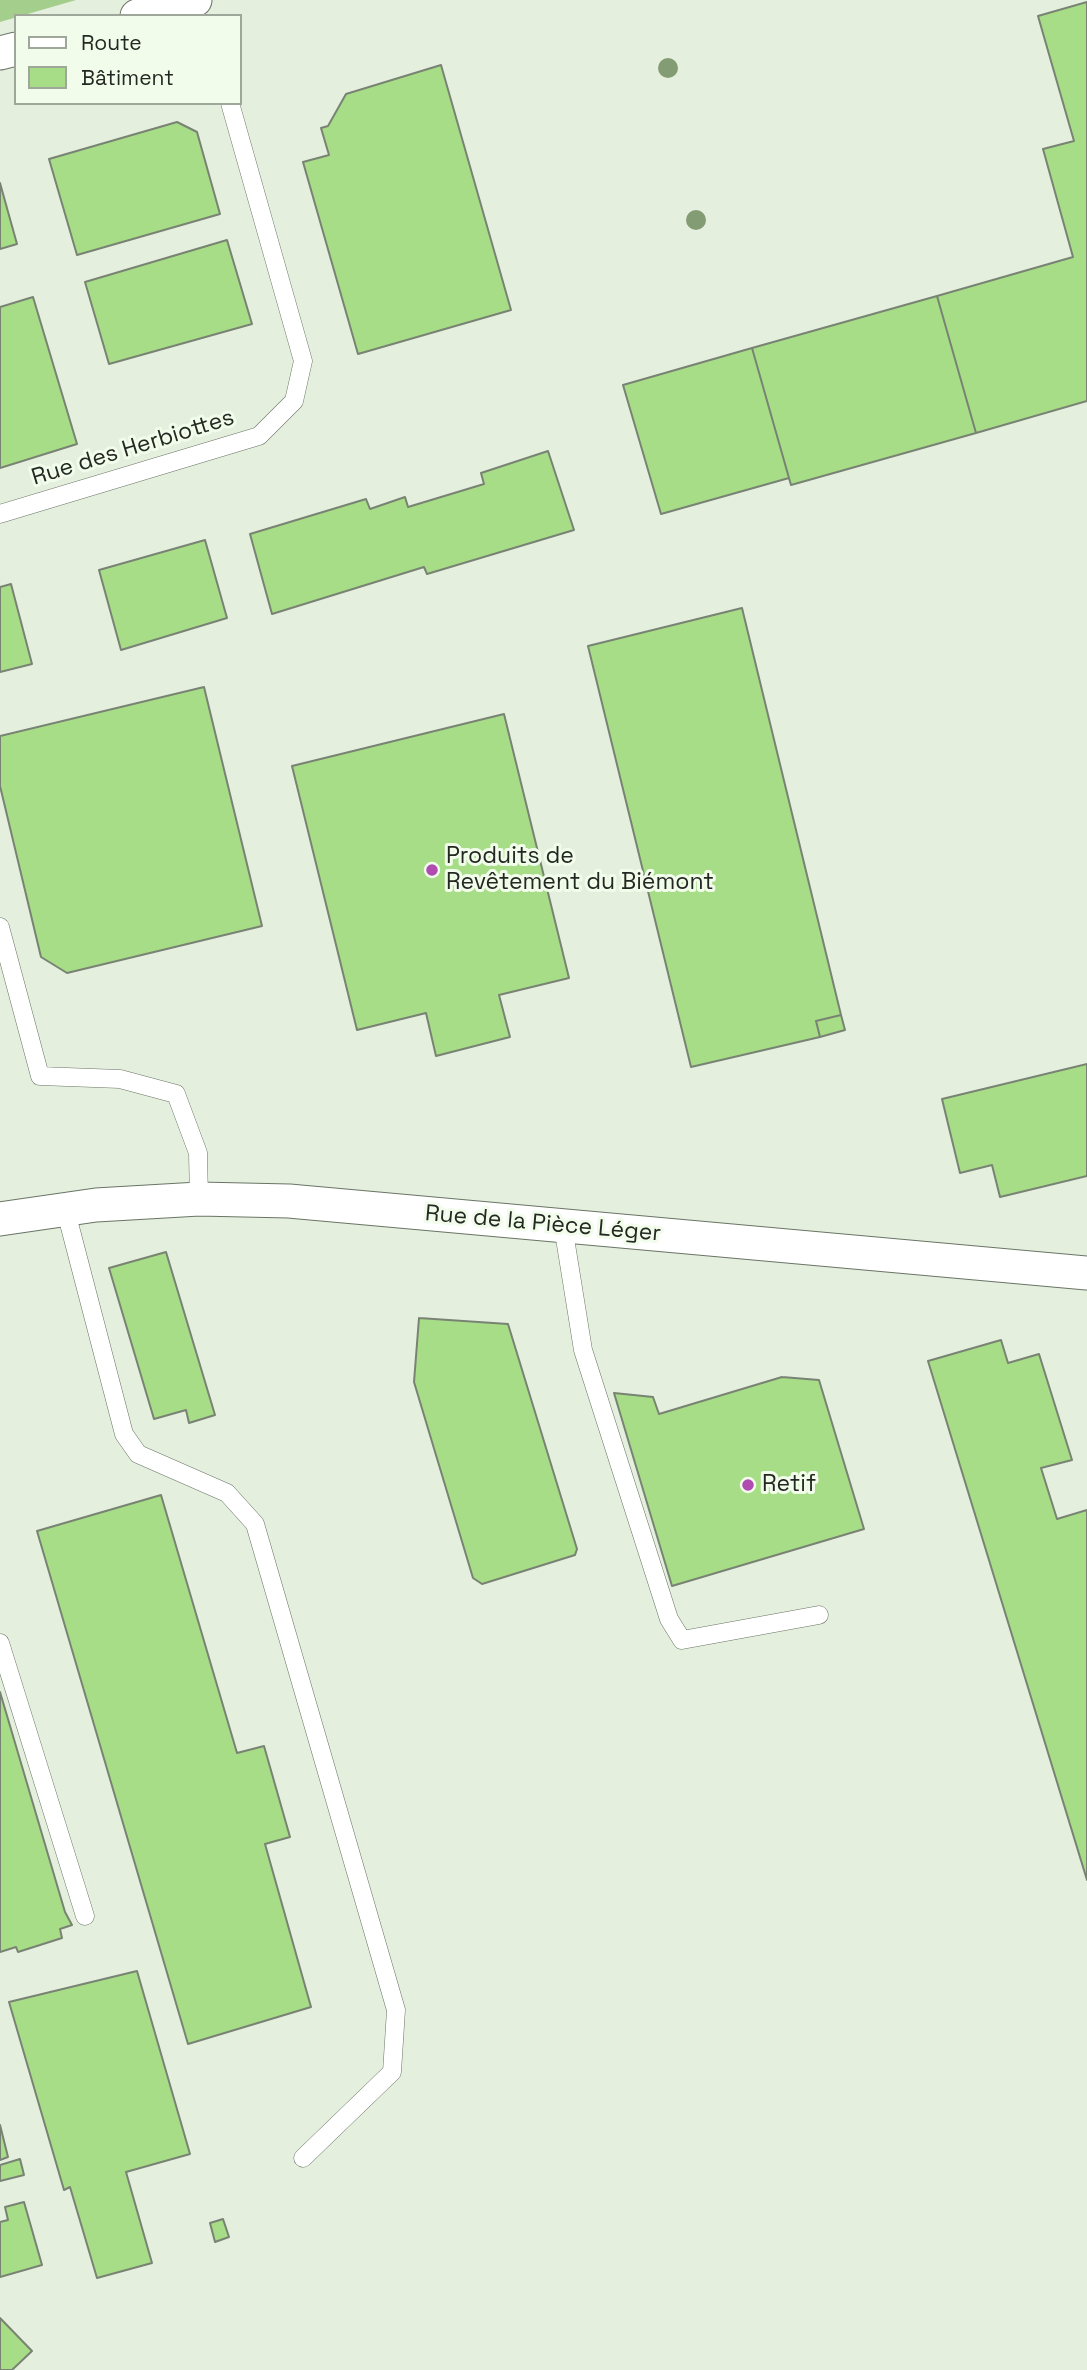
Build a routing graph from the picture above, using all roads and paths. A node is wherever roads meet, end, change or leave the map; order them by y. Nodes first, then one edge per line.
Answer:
1 (195, 0) edge
2 (144, 14) edge
3 (231, 105) edge
4 (0, 514) edge
5 (0, 927) edge
6 (199, 1199) junction
7 (65, 1208) junction
8 (0, 1219) edge
9 (563, 1226) junction
10 (1086, 1277) edge
11 (819, 1615) dead end
12 (0, 1643) edge
13 (85, 1916) dead end
14 (303, 2158) dead end

1 - 2 street
3 - 4 lane, Rue des Herbiottes
5 - 6 lane
6 - 7 street, Rue de la Pièce Léger
6 - 9 street, Rue de la Pièce Léger
7 - 8 street, Rue de la Pièce Léger
7 - 14 lane
9 - 10 street, Rue de la Pièce Léger
9 - 11 lane
12 - 13 lane

